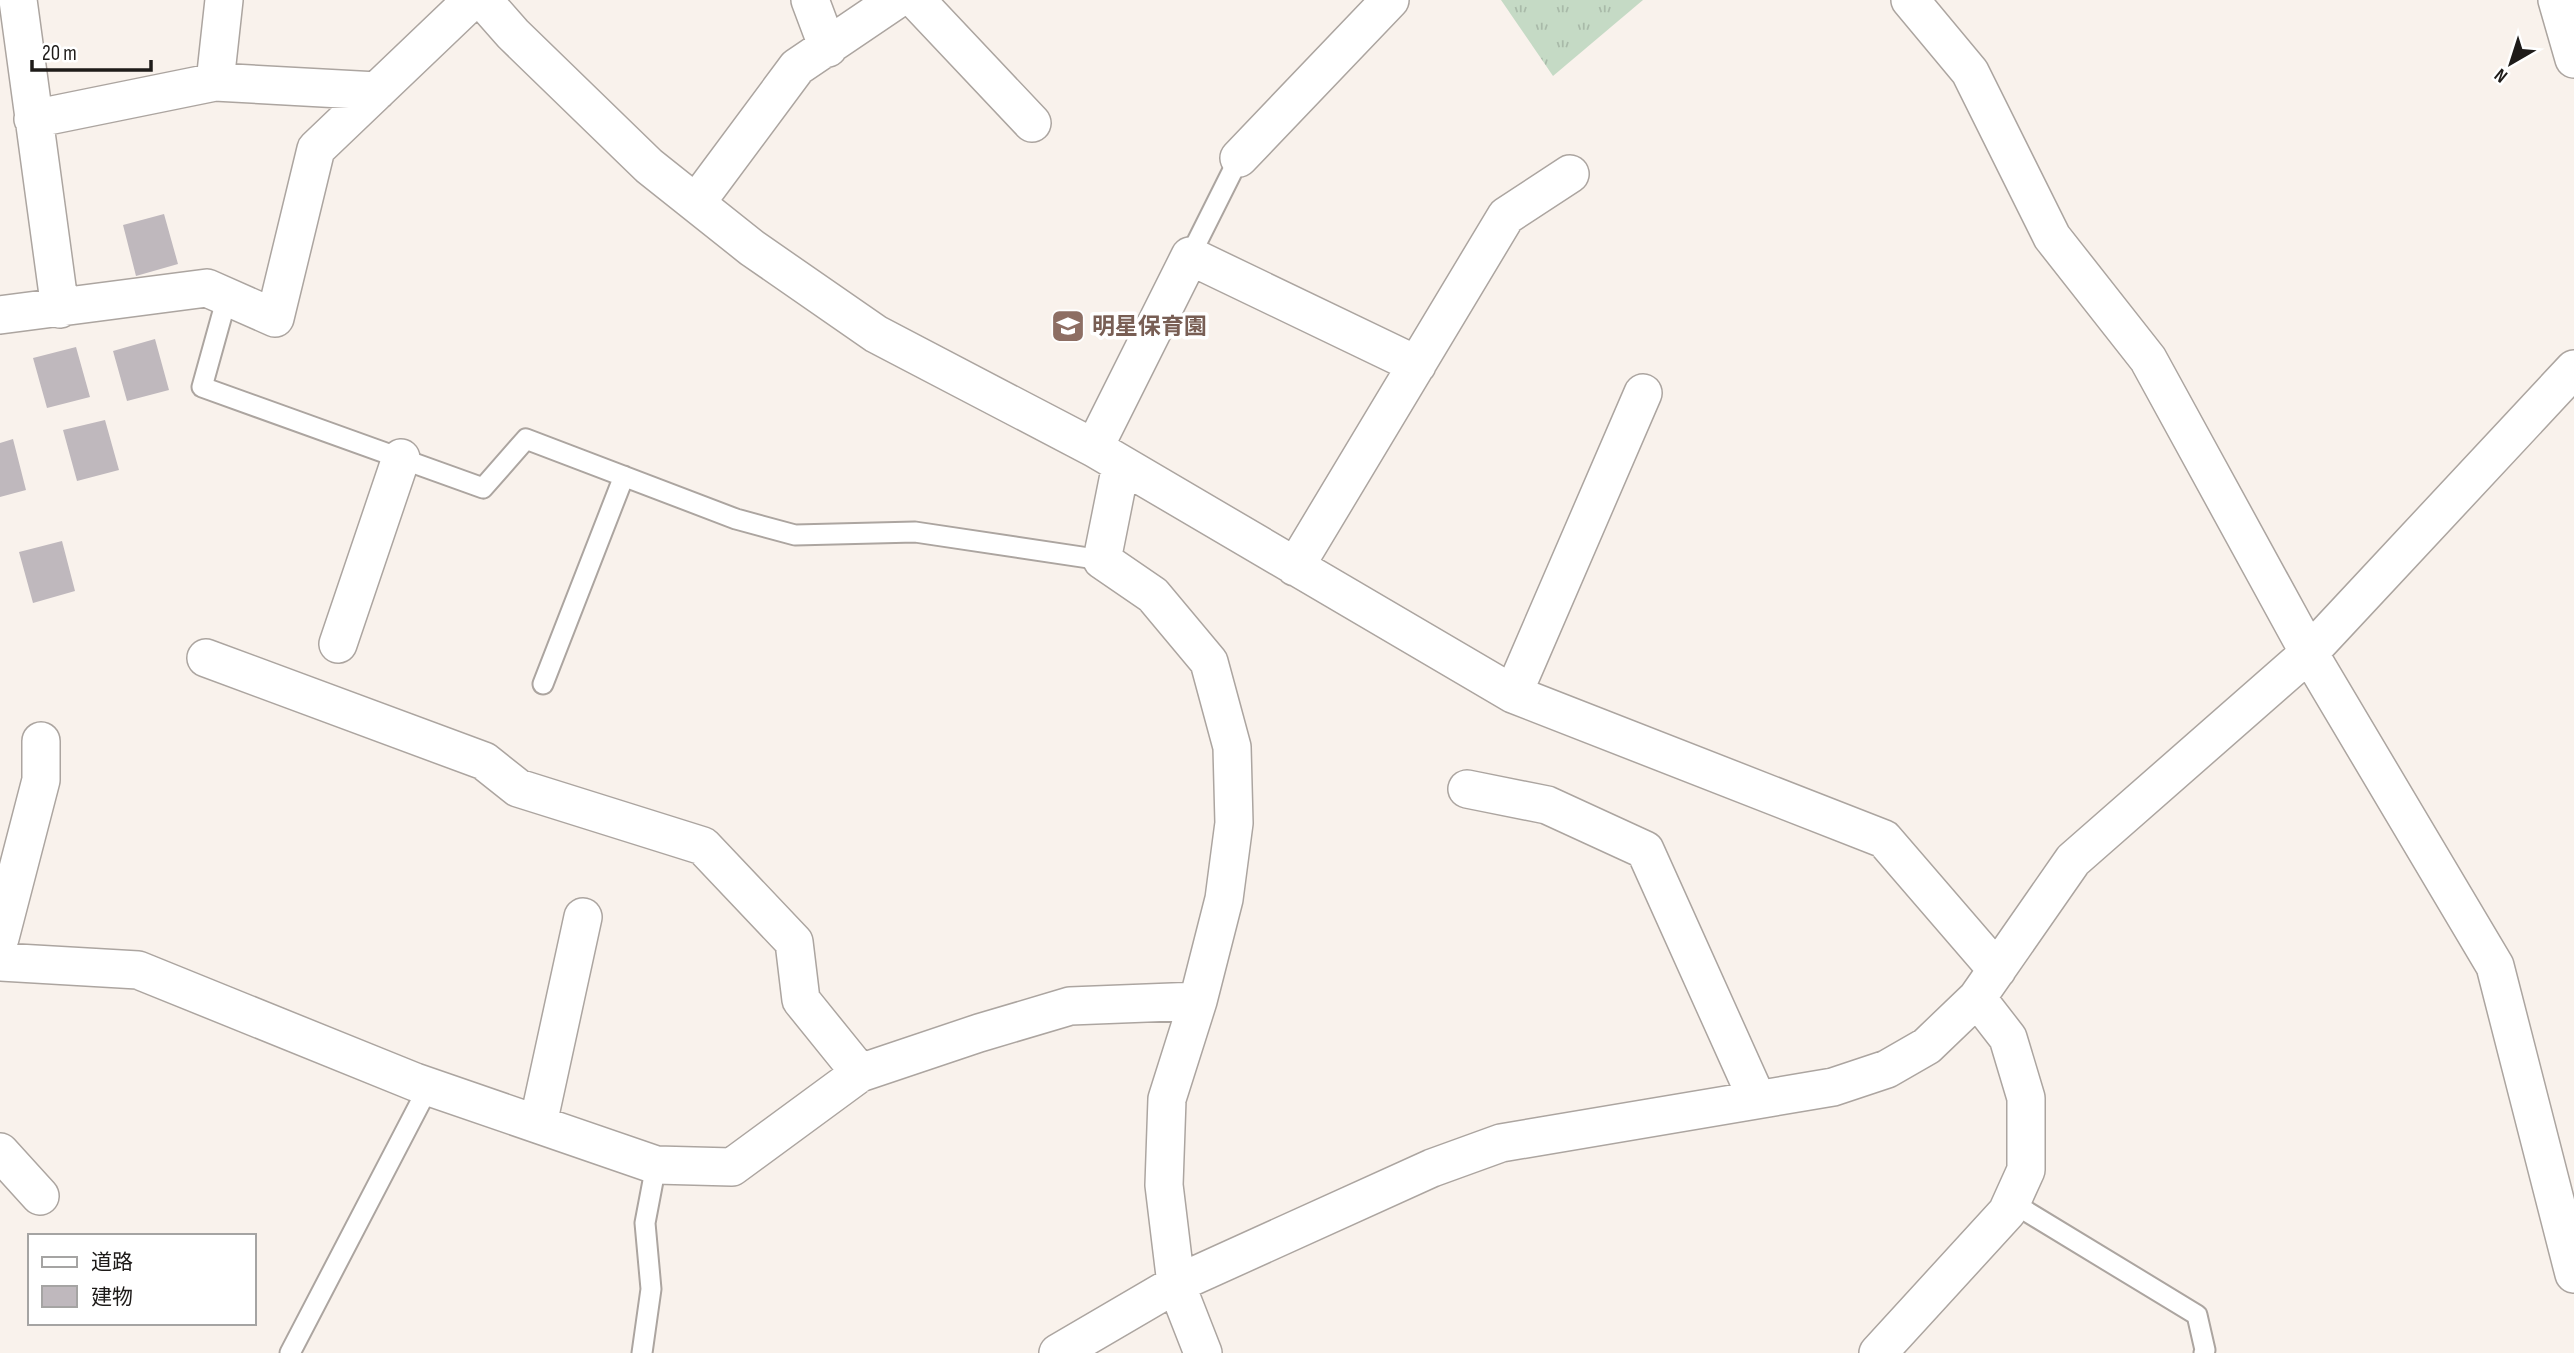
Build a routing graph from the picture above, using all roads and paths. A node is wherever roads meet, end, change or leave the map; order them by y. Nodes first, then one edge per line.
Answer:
1 (18, 0) edge
2 (223, 0) edge
3 (472, 0) edge
4 (483, 0) edge
5 (810, 0) edge
6 (896, 0) edge
7 (916, 0) edge
8 (1390, 0) edge
9 (1910, 0) edge
10 (2557, 0) edge
11 (828, 48) junction
12 (2574, 59) edge
13 (215, 82) junction
14 (377, 92) junction
15 (33, 119) junction
16 (1032, 123) dead end
17 (1239, 159) joint
18 (1570, 174) dead end
19 (696, 203) junction
20 (1190, 256) junction
21 (227, 297) junction
22 (60, 309) junction
23 (0, 315) edge
24 (1417, 365) junction
25 (2574, 369) edge
26 (1643, 393) dead end
27 (1108, 457) junction
28 (401, 458) junction
29 (624, 476) junction
30 (1102, 560) junction
31 (1295, 567) junction
32 (338, 645) dead end
33 (2309, 653) junction
34 (206, 659) dead end
35 (543, 684) dead end
36 (1513, 694) junction
37 (41, 741) dead end
38 (1467, 789) dead end
39 (583, 917) dead end
40 (0, 938) edge
41 (0, 962) edge
42 (1987, 984) junction
43 (1198, 1001) junction
44 (860, 1073) junction
45 (429, 1086) junction
46 (1757, 1099) junction
47 (538, 1124) junction
48 (0, 1152) edge
49 (656, 1165) junction
50 (40, 1196) dead end
51 (2011, 1202) junction
52 (2574, 1274) edge
53 (1176, 1284) junction
54 (290, 1353) edge
55 (642, 1353) edge
56 (1058, 1353) edge
57 (1203, 1353) edge
58 (1878, 1353) edge
59 (2204, 1353) edge

1 - 15 street
2 - 13 street
3 - 14 street
4 - 19 street
5 - 11 street
6 - 11 street
7 - 16 street
8 - 17 street
9 - 33 street
10 - 12 street
11 - 19 street
13 - 14 street
13 - 15 street
14 - 21 street
15 - 22 street
17 - 20 lane
18 - 24 street
19 - 27 street
20 - 24 street
20 - 27 street
21 - 22 street
21 - 28 lane
22 - 23 street
24 - 31 street
25 - 33 street
26 - 36 street
27 - 30 street
27 - 31 street
28 - 29 lane
28 - 32 street
29 - 30 lane
29 - 35 lane
30 - 43 street
31 - 36 street
33 - 42 street
33 - 52 street
34 - 44 street
36 - 42 street
37 - 40 street
38 - 46 street
39 - 47 street
41 - 45 street
42 - 46 street
42 - 51 street
43 - 44 street
43 - 53 street
44 - 49 street
45 - 47 street
45 - 54 lane
46 - 53 street
47 - 49 street
48 - 50 street
49 - 55 lane
51 - 58 street
51 - 59 lane
53 - 56 street
53 - 57 street

